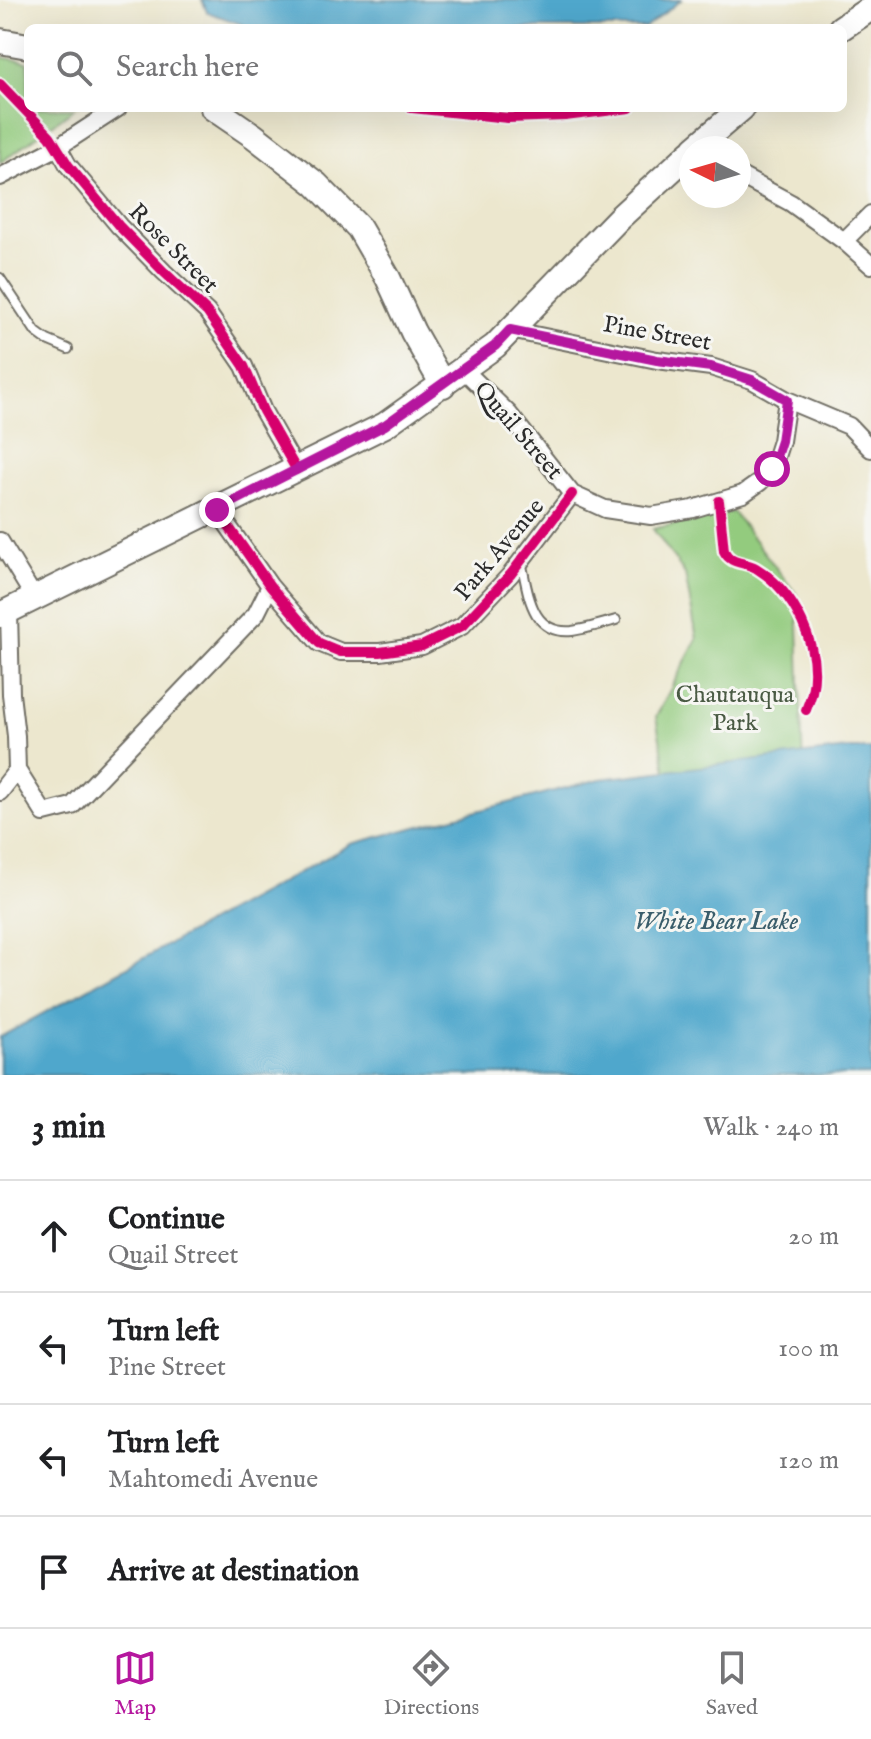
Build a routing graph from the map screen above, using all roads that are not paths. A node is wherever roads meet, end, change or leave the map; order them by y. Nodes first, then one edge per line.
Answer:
1 (871, 8) edge
2 (847, 24) edge
3 (0, 41) edge
4 (24, 45) edge
5 (112, 112) edge
6 (219, 112) edge
7 (737, 112) edge
8 (709, 136) edge
9 (58, 147) junction
10 (679, 163) edge
11 (0, 177) edge
12 (751, 181) edge
13 (871, 214) edge
14 (844, 241) junction
15 (871, 265) edge
16 (0, 278) edge
17 (510, 330) junction
18 (68, 349) dead end
19 (463, 369) junction
20 (443, 385) junction
21 (787, 400) junction
22 (871, 449) edge
23 (296, 469) junction
24 (572, 494) junction
25 (217, 510) junction
26 (0, 541) edge
27 (521, 561) junction
28 (270, 586) junction
29 (34, 597) junction
30 (5, 613) edge
31 (616, 620) dead end
32 (17, 770) junction
33 (0, 792) edge

1 - 2 main road
3 - 4 main road
5 - 9 street
6 - 20 main road, Quail Street
7 - 8 main road
9 - 11 street
9 - 23 street, Rose Street
10 - 17 main road
12 - 14 street
13 - 14 street
14 - 15 street
16 - 18 lane
17 - 19 main road
17 - 21 street, Pine Street
19 - 20 main road
19 - 24 street, Quail Street
20 - 23 main road
21 - 22 street, Pine Street
21 - 24 street, Quail Street
23 - 25 main road
24 - 27 street, Park Avenue
25 - 28 street
25 - 29 main road
26 - 29 street
27 - 28 street, Park Avenue
27 - 31 lane
28 - 32 street
29 - 30 main road
30 - 32 street
32 - 33 street

